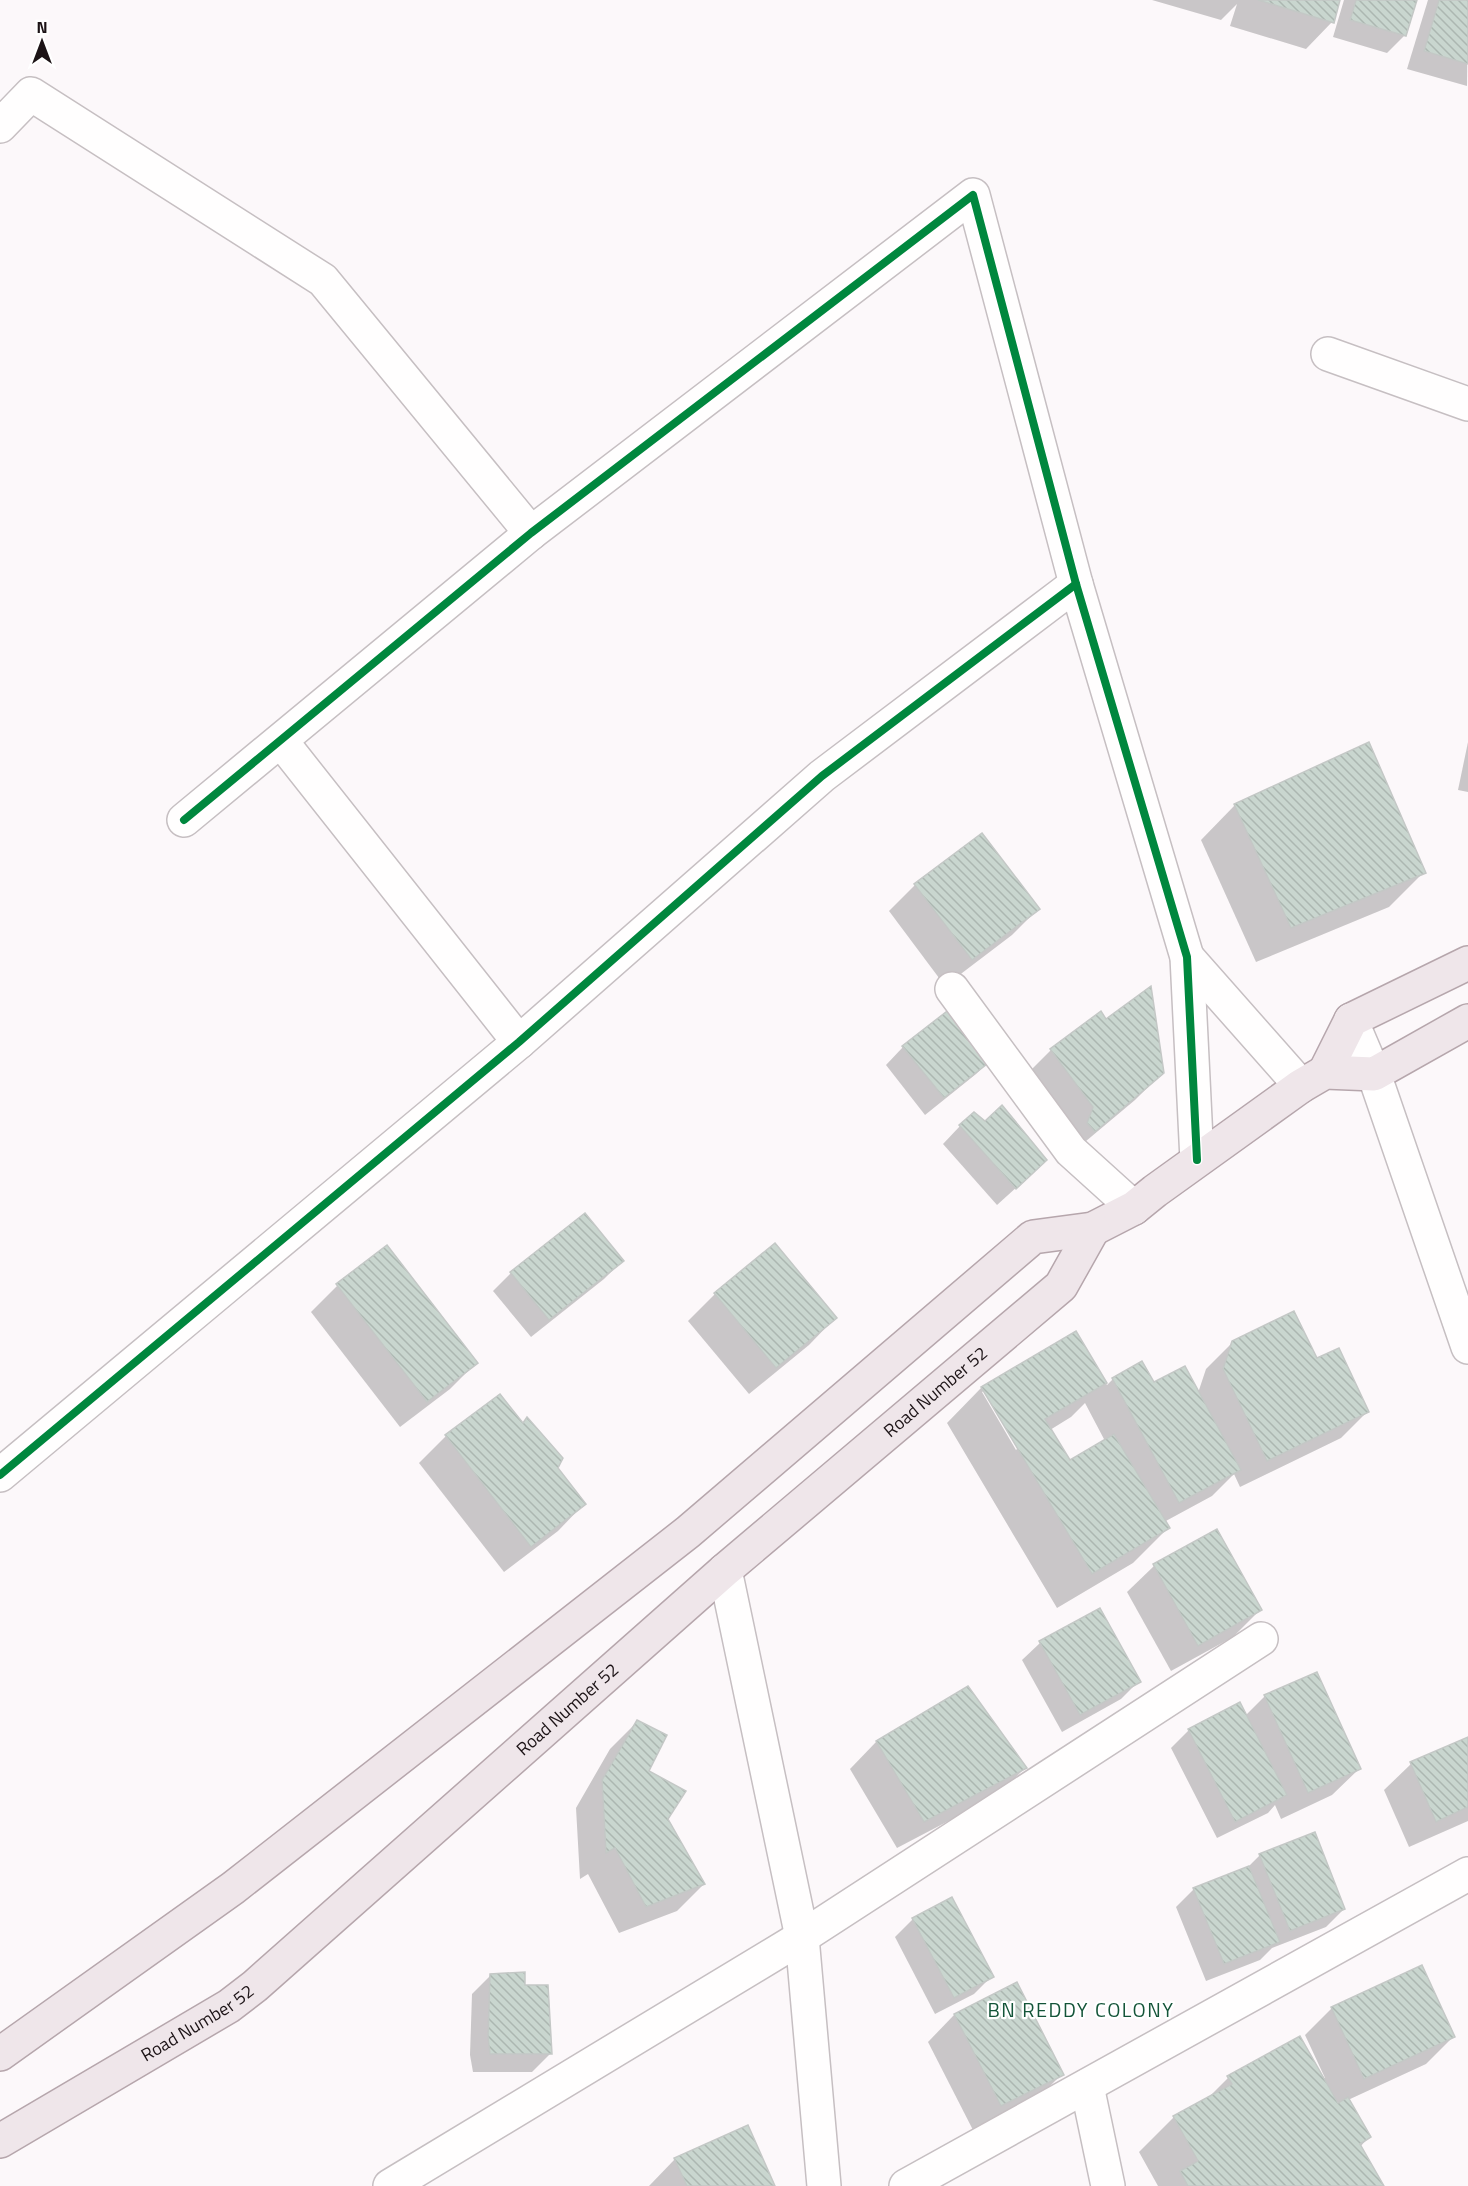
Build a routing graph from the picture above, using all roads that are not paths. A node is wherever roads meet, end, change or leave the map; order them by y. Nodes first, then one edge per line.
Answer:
1 (0, 126) edge
2 (1328, 354) dead end
3 (1468, 404) edge
4 (531, 533) junction
5 (1076, 584) junction
6 (281, 741) junction
7 (184, 820) dead end
8 (1187, 957) junction
9 (1468, 963) edge
10 (952, 989) dead end
11 (1351, 1020) junction
12 (1468, 1021) edge
13 (519, 1042) junction
14 (1374, 1074) junction
15 (1313, 1079) junction
16 (1197, 1160) junction
17 (1134, 1208) junction
18 (1093, 1229) junction
19 (1468, 1347) edge
20 (0, 1475) edge
21 (725, 1570) junction
22 (1261, 1639) dead end
23 (1468, 1874) edge
24 (802, 1937) junction
25 (0, 2054) edge
26 (1087, 2085) junction
27 (0, 2141) edge
28 (390, 2186) edge
29 (824, 2186) edge
30 (906, 2186) edge
31 (1108, 2186) edge

1 - 4 street
2 - 3 street
4 - 5 street
4 - 6 street
5 - 8 street
5 - 13 street
6 - 7 street
6 - 13 street
8 - 15 street
8 - 16 street
9 - 11 main road
10 - 17 street
11 - 14 street
11 - 15 main road
12 - 14 main road
13 - 20 street
14 - 15 main road
14 - 19 street
15 - 16 main road
16 - 17 main road
17 - 18 main road
18 - 21 main road, Road Number 52
18 - 25 main road
21 - 24 street
21 - 27 main road, Road Number 52
22 - 24 street
23 - 26 street
24 - 28 street
24 - 29 street
26 - 30 street
26 - 31 street

